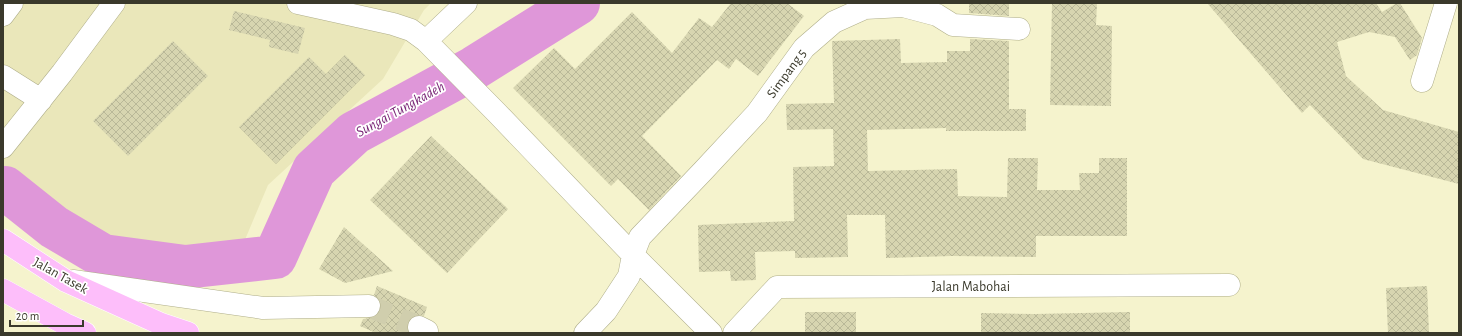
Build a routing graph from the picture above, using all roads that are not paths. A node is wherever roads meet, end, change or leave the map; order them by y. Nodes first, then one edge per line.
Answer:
1 (12, 3) edge
2 (114, 3) edge
3 (298, 3) edge
4 (466, 3) edge
5 (1446, 3) edge
6 (3, 15) edge
7 (1019, 29) dead end
8 (426, 41) junction
9 (3, 76) edge
10 (1422, 81) dead end
11 (41, 100) junction
12 (3, 147) edge
13 (3, 240) edge
14 (633, 255) junction
15 (66, 280) junction
16 (1229, 285) dead end
17 (3, 290) edge
18 (369, 306) tunnel mouth
19 (64, 329) edge
20 (85, 333) edge
21 (188, 333) edge
22 (585, 333) edge
23 (711, 333) edge
24 (734, 333) edge

1 - 6 street
2 - 11 street
3 - 8 street
4 - 8 street
5 - 10 street
7 - 14 street, Simpang 5
8 - 14 street
9 - 11 street
11 - 12 street
13 - 15 main road, Jalan Tasek
14 - 22 street
14 - 23 street
15 - 18 street
15 - 21 main road, Jalan Tasek
16 - 24 street, Jalan Mabohai
17 - 19 main road
19 - 20 main road

